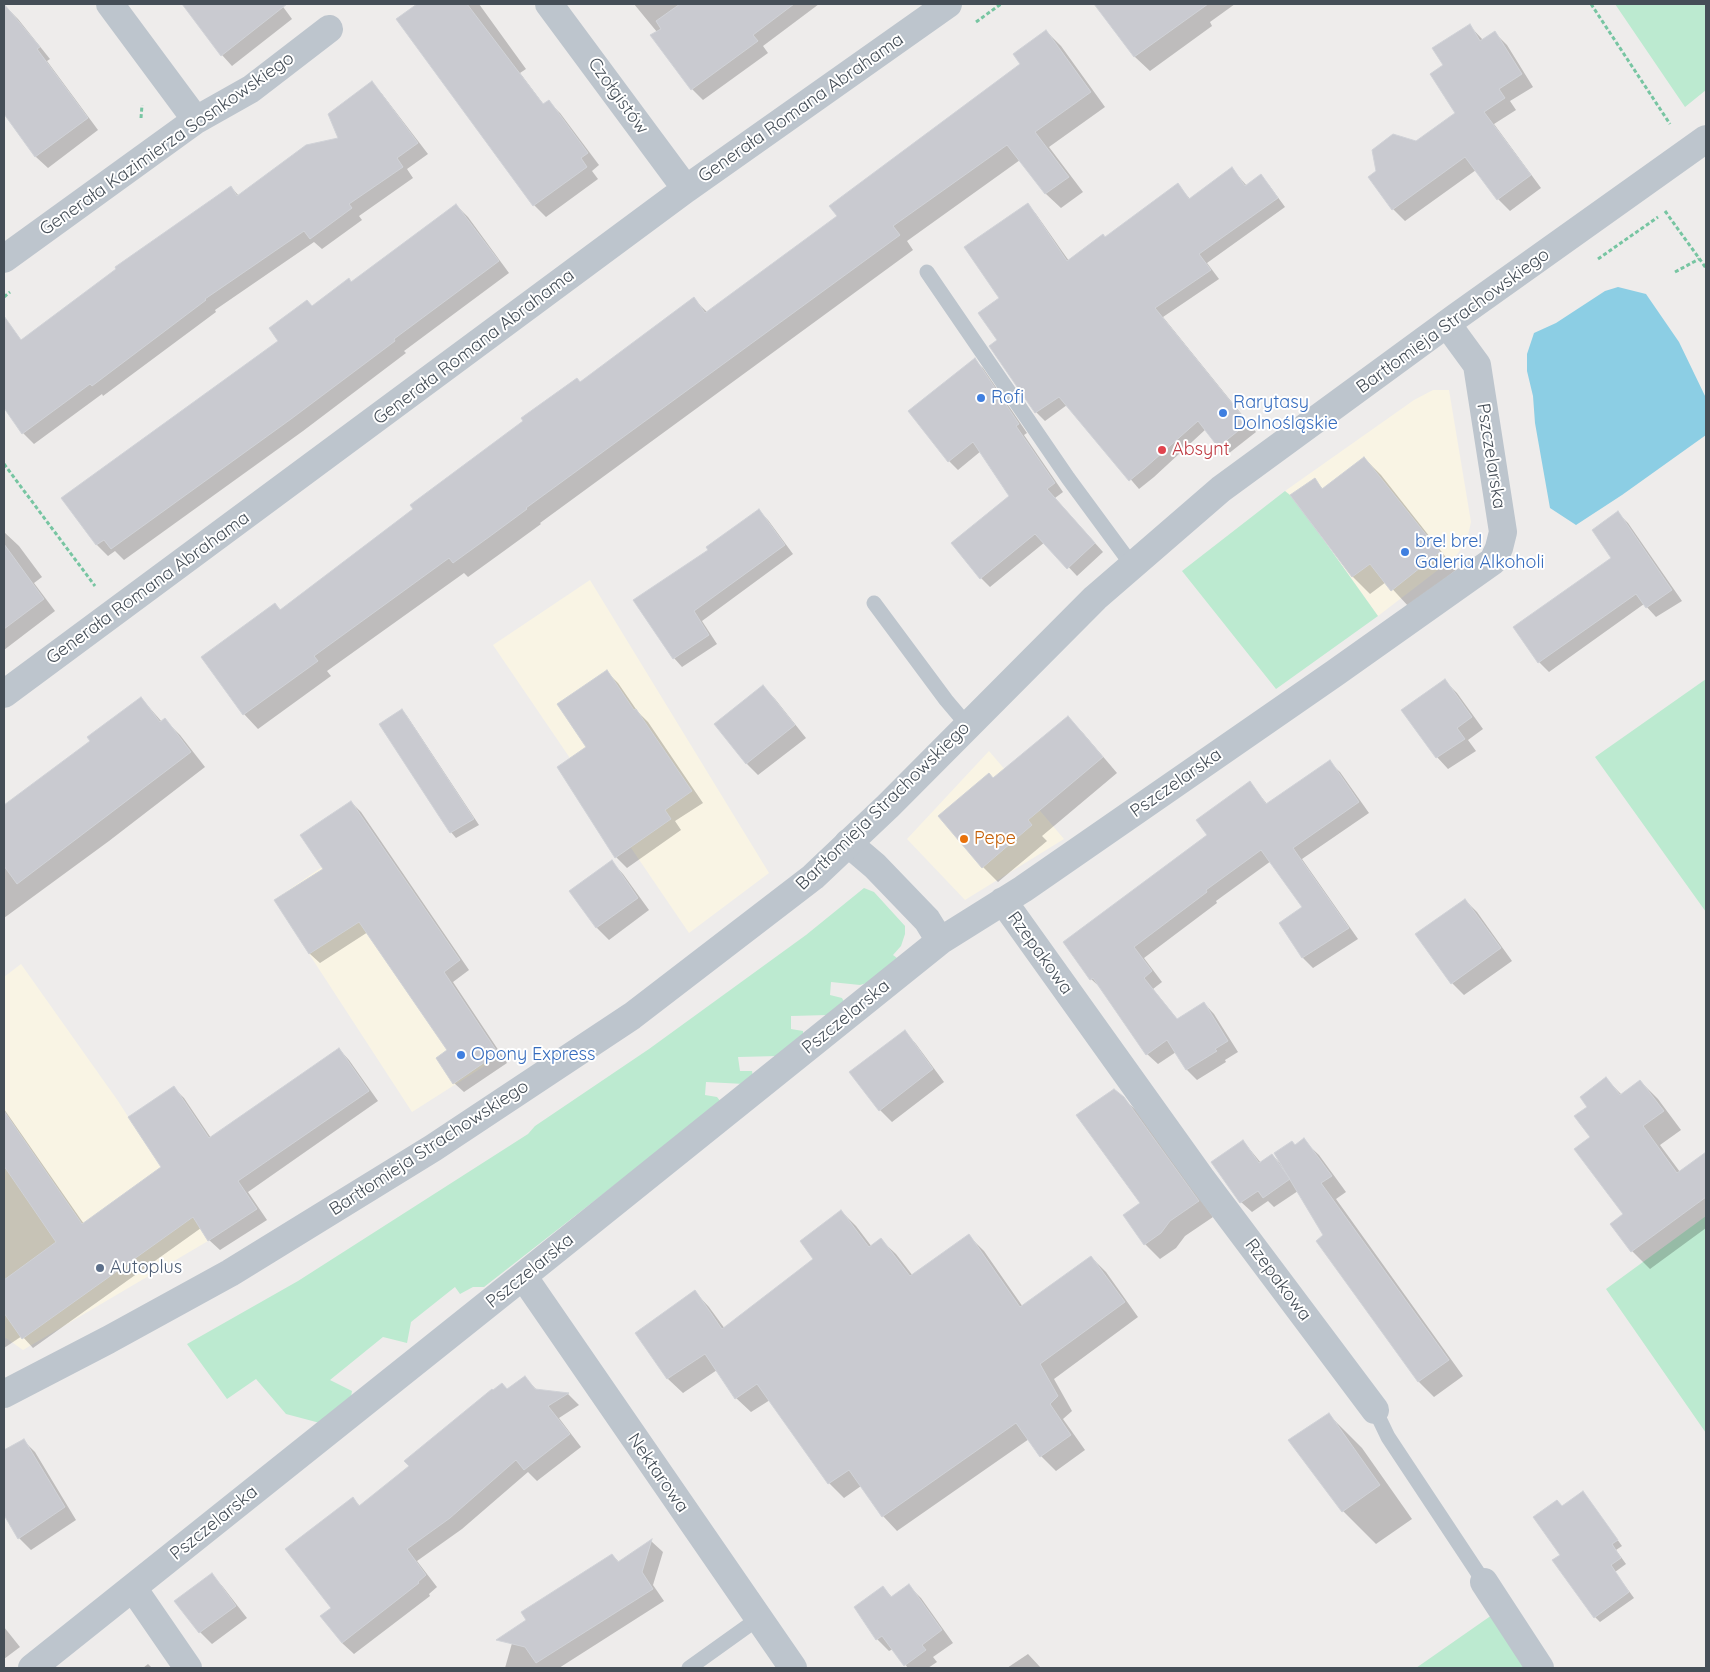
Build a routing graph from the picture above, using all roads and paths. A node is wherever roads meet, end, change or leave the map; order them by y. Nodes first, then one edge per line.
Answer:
1 (110, 4) edge
2 (549, 4) edge
3 (948, 4) edge
4 (1591, 4) edge
5 (329, 29) dead end
6 (142, 99) dead end
7 (196, 120) junction
8 (140, 122) dead end
9 (1697, 146) edge
10 (686, 189) junction
11 (1672, 206) dead end
12 (1665, 211) junction
13 (4, 258) edge
14 (1699, 259) junction
15 (1595, 261) dead end
16 (1706, 268) edge
17 (927, 272) dead end
18 (1675, 272) dead end
19 (1447, 324) junction
20 (4, 464) edge
21 (1132, 566) junction
22 (874, 603) dead end
23 (115, 613) junction
24 (4, 694) edge
25 (968, 726) junction
26 (848, 843) junction
27 (1003, 901) junction
28 (940, 941) junction
29 (523, 1276) junction
30 (4, 1394) edge
31 (1375, 1410) joint
32 (1484, 1582) joint
33 (133, 1588) junction
34 (759, 1618) junction
35 (32, 1668) edge
36 (188, 1668) edge
37 (689, 1668) edge
38 (794, 1668) edge
39 (1540, 1668) edge

1 - 7 street
2 - 10 street, Czołgistów
3 - 10 street, Generała Romana Abrahama
4 - 9 path
5 - 7 street, Generała Kazimierza Sosnkowskiego
6 - 8 path
7 - 13 street, Generała Kazimierza Sosnkowskiego
9 - 19 street, Bartłomieja Strachowskiego
10 - 23 street, Generała Romana Abrahama
11 - 12 path
12 - 14 path
12 - 15 path
14 - 16 path
14 - 18 path
17 - 21 lane
19 - 21 street, Bartłomieja Strachowskiego
19 - 27 street, Pszczelarska
20 - 23 path
21 - 25 street, Bartłomieja Strachowskiego
22 - 25 lane
23 - 24 street, Generała Romana Abrahama
25 - 26 street, Bartłomieja Strachowskiego
26 - 28 street
26 - 30 street, Bartłomieja Strachowskiego
27 - 28 street, Pszczelarska
27 - 31 street, Rzepakowa
28 - 29 street, Pszczelarska
29 - 33 street, Pszczelarska
29 - 34 street, Nektarowa
31 - 32 lane, Rzepakowa
32 - 39 street, Rzepakowa
33 - 35 street, Pszczelarska
33 - 36 street
34 - 37 lane
34 - 38 street, Nektarowa

